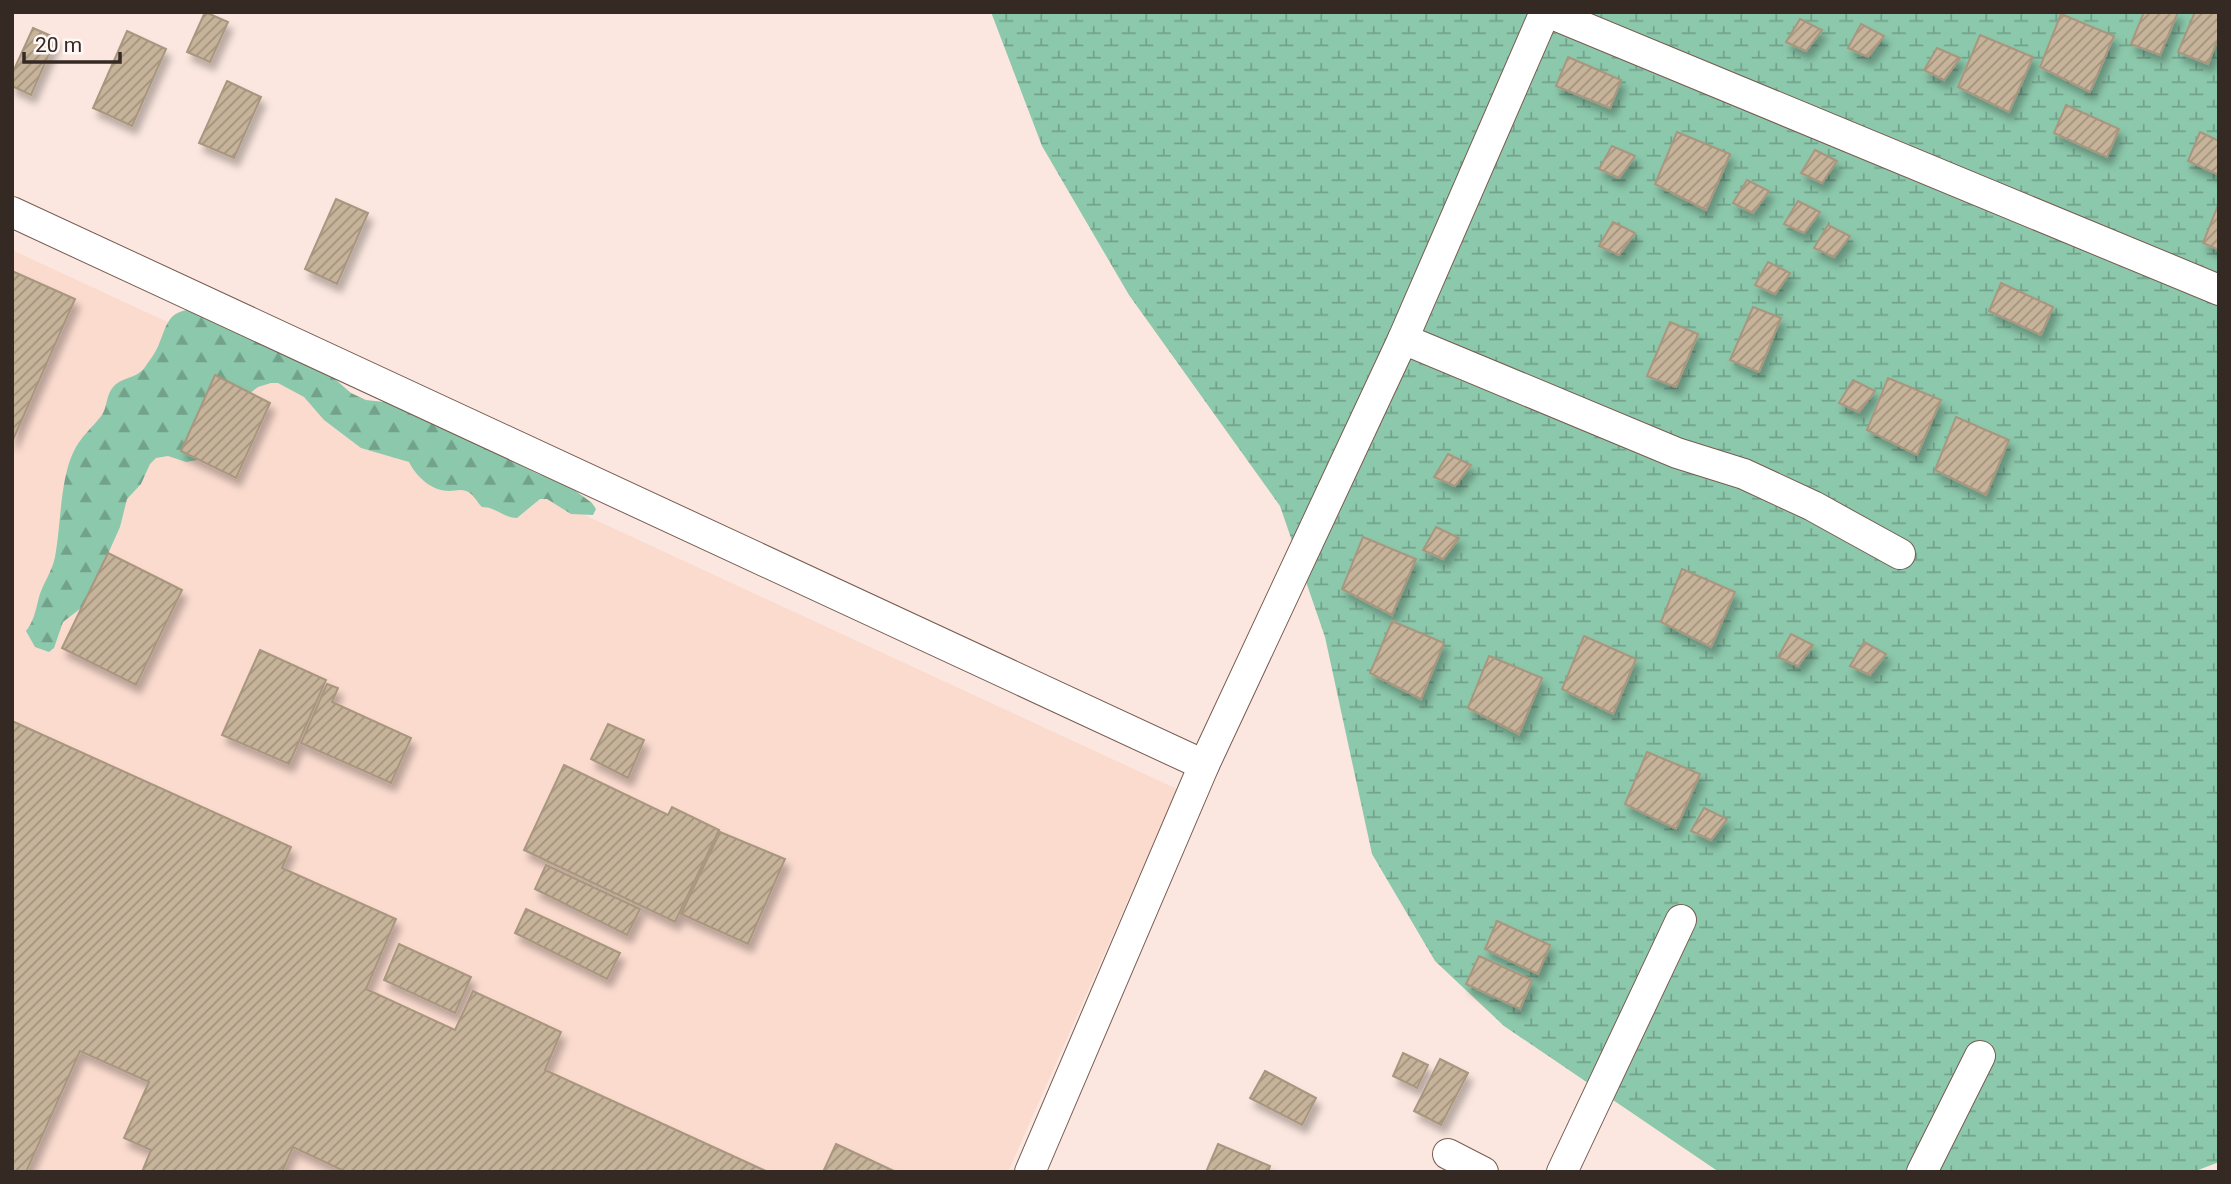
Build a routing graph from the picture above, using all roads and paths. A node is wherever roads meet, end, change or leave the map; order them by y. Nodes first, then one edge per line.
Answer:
1 (1546, 12) edge
2 (12, 212) edge
3 (2219, 290) edge
4 (1403, 339) junction
5 (1900, 554) dead end
6 (1204, 765) junction
7 (1681, 920) dead end
8 (1980, 1056) dead end
9 (1448, 1154) dead end
10 (1030, 1172) edge
11 (1483, 1172) edge
12 (1563, 1172) edge
13 (1922, 1172) edge

1 - 3 street
1 - 4 street
2 - 6 street
4 - 5 street
4 - 6 street
6 - 10 street
7 - 12 street
8 - 13 street
9 - 11 street

